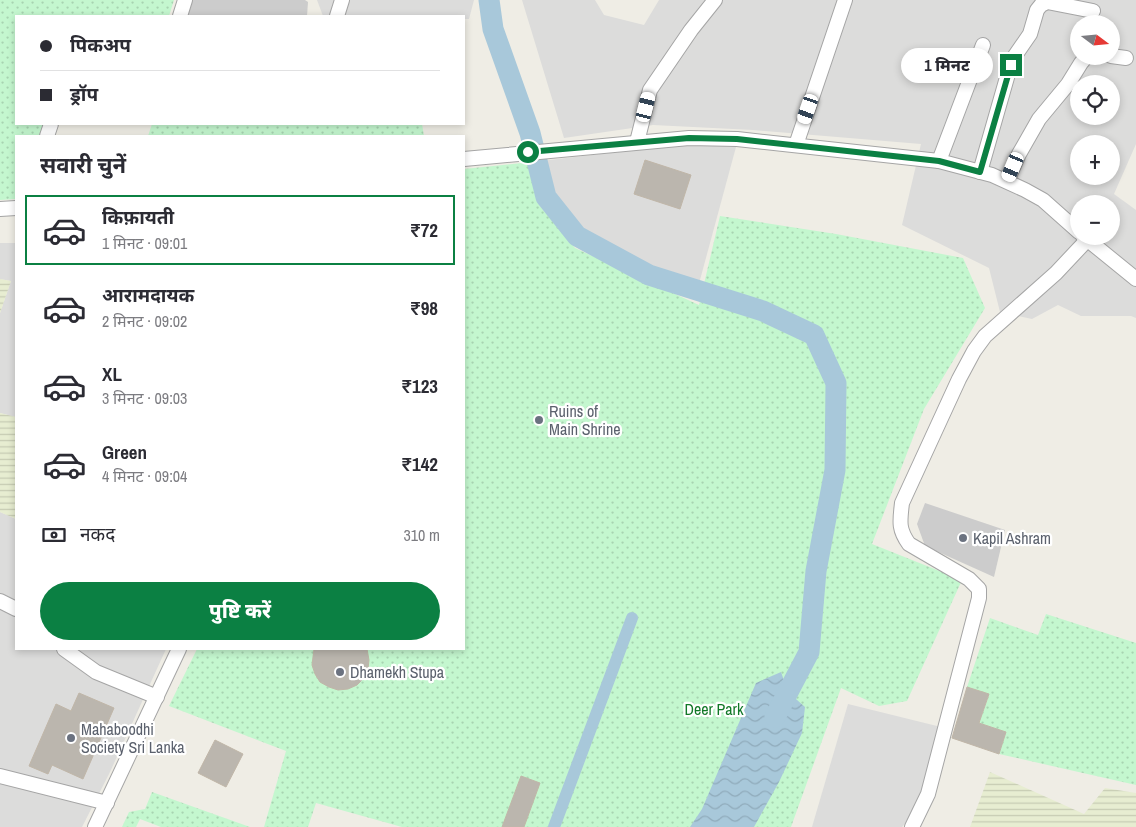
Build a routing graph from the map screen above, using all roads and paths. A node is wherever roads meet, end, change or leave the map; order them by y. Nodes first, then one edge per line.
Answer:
1 (185, 0) edge
2 (342, 0) edge
3 (715, 0) edge
4 (845, 0) edge
5 (1093, 11) dead end
6 (180, 15) edge
7 (337, 15) edge
8 (983, 45) dead end
9 (1120, 57) edge
10 (1126, 58) dead end
11 (1081, 65) edge
12 (637, 142) junction
13 (796, 145) junction
14 (465, 159) edge
15 (939, 161) junction
16 (980, 172) junction
17 (1007, 181) junction
18 (15, 208) edge
19 (0, 209) edge
20 (1070, 224) edge
21 (1076, 245) edge
22 (1094, 245) edge
23 (1136, 279) edge
24 (0, 601) edge
25 (15, 608) edge
26 (65, 650) edge
27 (179, 650) edge
28 (157, 697) junction
29 (0, 776) edge
30 (107, 802) junction
31 (95, 827) edge
32 (912, 827) edge

1 - 6 street
2 - 7 street
3 - 12 street
4 - 13 street
5 - 16 street
8 - 15 street
9 - 10 street
11 - 17 street
12 - 13 street
12 - 14 street
13 - 15 street
15 - 16 street
16 - 17 street
17 - 20 street
18 - 19 street
21 - 32 street
22 - 23 street
24 - 25 street
26 - 28 street
27 - 28 street
28 - 30 street
29 - 30 street
30 - 31 street

